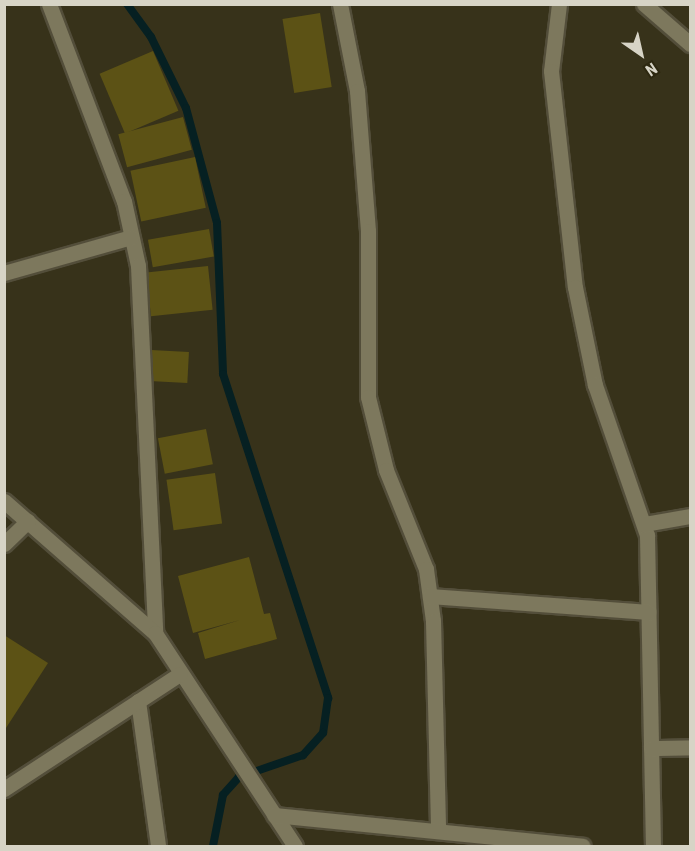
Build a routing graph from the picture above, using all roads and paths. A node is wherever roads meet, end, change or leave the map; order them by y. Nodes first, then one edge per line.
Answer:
1 (49, 4) edge
2 (340, 4) edge
3 (559, 4) edge
4 (644, 4) edge
5 (690, 44) edge
6 (131, 237) junction
7 (4, 273) edge
8 (4, 501) edge
9 (690, 516) edge
10 (28, 521) junction
11 (644, 524) junction
12 (4, 544) edge
13 (430, 596) junction
14 (648, 612) junction
15 (155, 633) junction
16 (180, 674) junction
17 (138, 701) junction
18 (690, 747) edge
19 (651, 748) junction
20 (4, 789) edge
21 (274, 815) junction
22 (438, 830) junction
23 (158, 846) edge
24 (295, 846) edge
25 (582, 846) edge
26 (653, 846) edge

1 - 6 street
2 - 13 street
3 - 11 street
4 - 5 street
6 - 7 street
6 - 15 street
8 - 10 street
9 - 11 street
10 - 12 street
10 - 15 street
11 - 14 street
13 - 14 street
13 - 22 street
14 - 19 street
15 - 16 street
16 - 17 street
16 - 21 street
17 - 20 street
17 - 23 street
18 - 19 street
19 - 26 street
21 - 22 street
21 - 24 street
22 - 25 street

